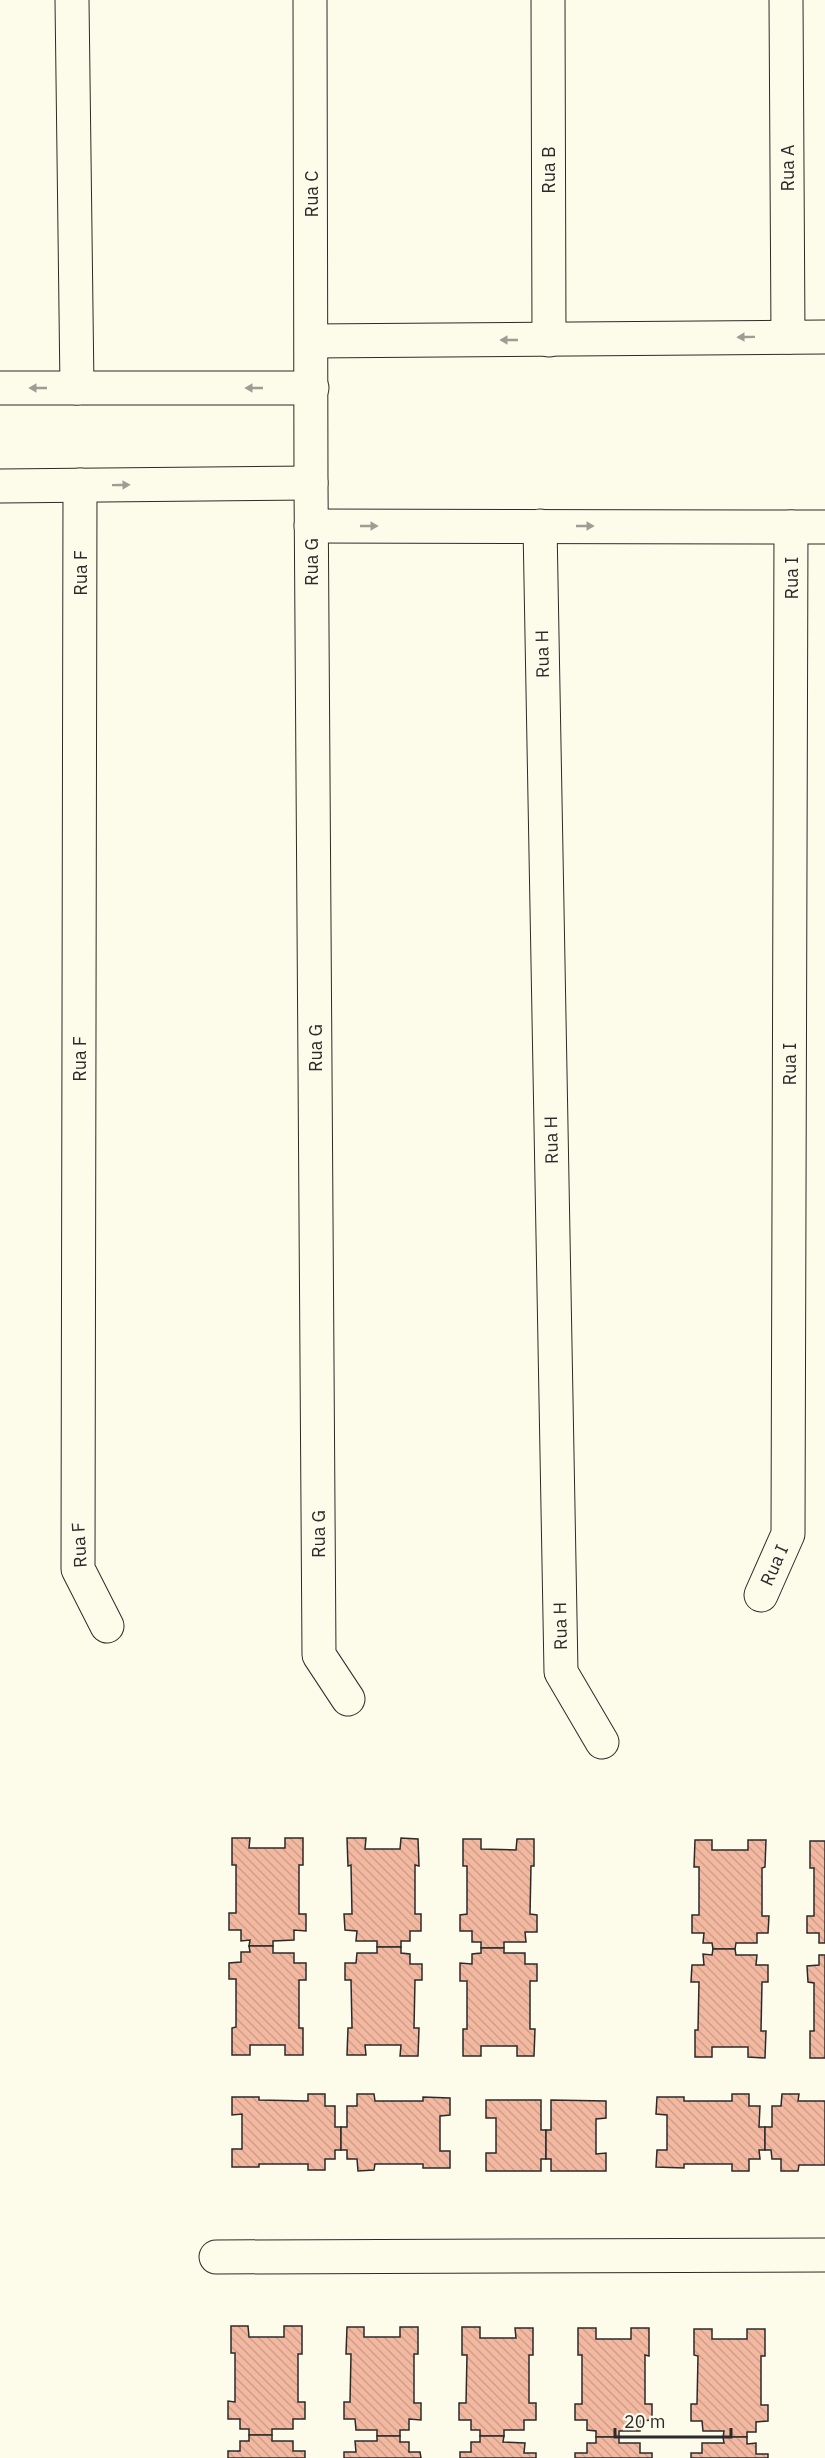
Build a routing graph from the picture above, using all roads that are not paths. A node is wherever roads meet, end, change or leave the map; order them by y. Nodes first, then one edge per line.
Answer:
1 (72, 0) edge
2 (310, 0) edge
3 (548, 0) edge
4 (786, 0) edge
5 (788, 337) junction
6 (825, 337) edge
7 (549, 340) junction
8 (312, 341) junction
9 (0, 388) edge
10 (77, 388) junction
11 (312, 388) junction
12 (310, 483) junction
13 (0, 486) edge
14 (81, 486) junction
15 (311, 526) junction
16 (540, 526) junction
17 (791, 527) junction
18 (825, 527) edge
19 (761, 1595) dead end
20 (107, 1626) dead end
21 (348, 1699) dead end
22 (602, 1742) dead end
23 (825, 2255) edge
24 (216, 2257) dead end

1 - 10 street
2 - 8 street, Rua C
3 - 7 street, Rua B
4 - 5 street, Rua A
5 - 6 street
5 -> 7 street
7 -> 8 street
8 - 11 street, Rua C
10 -> 9 street
11 -> 10 street
11 - 12 street, Rua G
14 -> 12 street
12 - 15 street, Rua G
13 - 14 street
14 - 20 street, Rua F
15 -> 16 street
15 - 21 street, Rua G
16 -> 17 street
16 - 22 street, Rua H
17 - 18 street
17 - 19 street, Rua I
23 - 24 street

